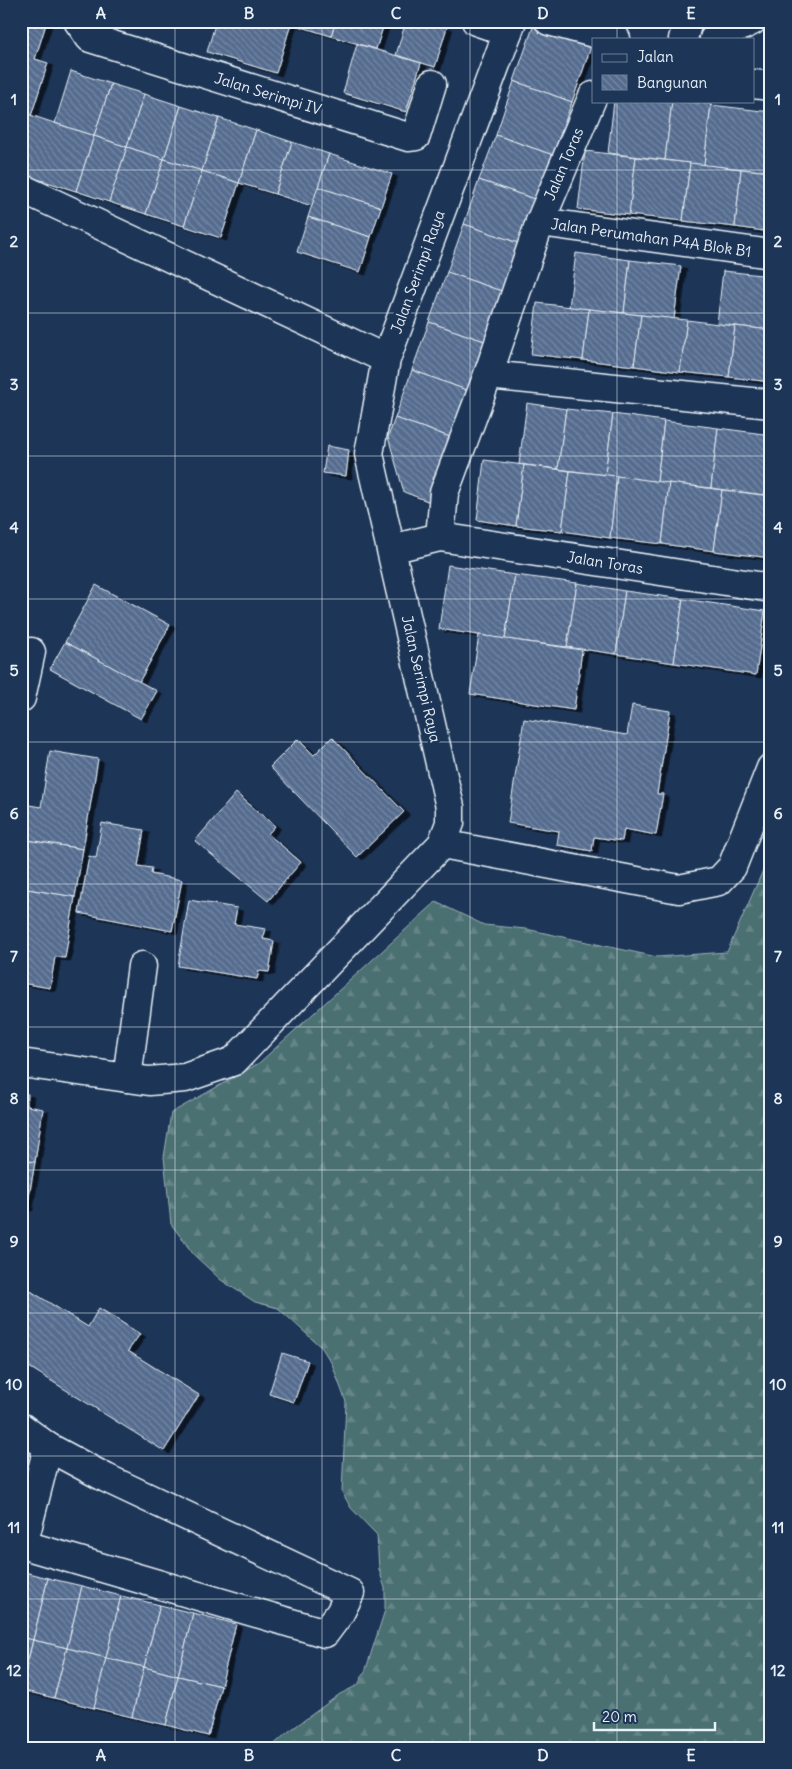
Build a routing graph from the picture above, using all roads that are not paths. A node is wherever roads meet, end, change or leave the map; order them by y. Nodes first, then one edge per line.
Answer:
1 (78, 21) edge
2 (476, 21) edge
3 (548, 21) edge
4 (688, 21) edge
5 (752, 21) edge
6 (510, 27) edge
7 (612, 38) edge
8 (683, 38) edge
9 (716, 38) edge
10 (432, 84) dead end
11 (754, 84) edge
12 (771, 86) edge
13 (592, 98) edge
14 (21, 188) edge
15 (540, 222) junction
16 (767, 254) edge
17 (386, 359) junction
18 (488, 375) junction
19 (771, 404) edge
20 (440, 537) junction
21 (391, 549) junction
22 (771, 588) edge
23 (31, 652) dead end
24 (21, 698) edge
25 (771, 768) edge
26 (442, 844) junction
27 (142, 966) dead end
28 (21, 1063) edge
29 (127, 1078) junction
30 (21, 1427) edge
31 (48, 1447) junction
32 (22, 1545) edge

1 - 10 street, Jalan Serimpi IV
2 - 6 street
3 - 7 street
4 - 8 street
5 - 9 street
6 - 17 street, Jalan Serimpi Raya
11 - 12 street
13 - 15 street, Jalan Toras
14 - 17 street
15 - 16 street, Jalan Perumahan P4A Blok B1
15 - 18 street, Jalan Toras
17 - 21 street, Jalan Serimpi Raya
18 - 19 street
18 - 20 street, Jalan Toras
20 - 21 street, Jalan Toras
20 - 22 street, Jalan Toras
21 - 26 street, Jalan Serimpi Raya
23 - 24 street
25 - 26 street
26 - 29 street, Jalan Serimpi Raya
27 - 29 street
28 - 29 street, Jalan Serimpi Raya
30 - 31 street
31 - 32 street
31 - 32 street

